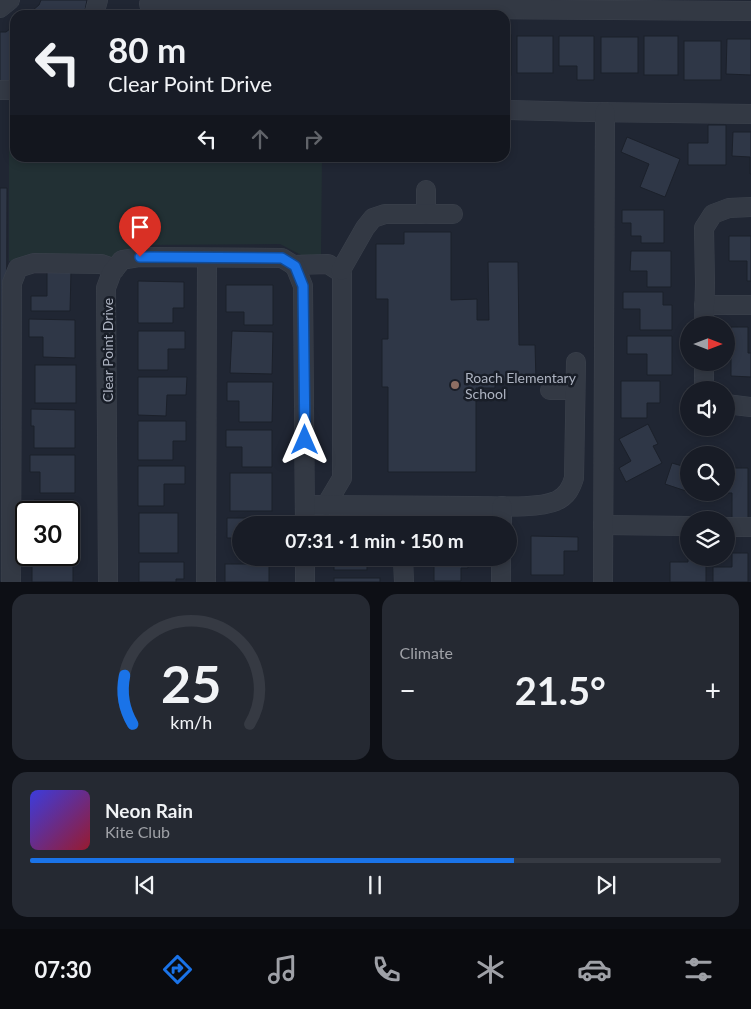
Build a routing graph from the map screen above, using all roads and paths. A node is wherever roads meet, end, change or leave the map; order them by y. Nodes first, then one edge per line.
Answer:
1 (10, 0) edge
2 (556, 5) edge
3 (0, 8) edge
4 (147, 8) edge
5 (751, 11) edge
6 (510, 110) edge
7 (605, 112) junction
8 (751, 114) edge
9 (426, 190) dead end
10 (751, 207) edge
11 (426, 214) junction
12 (453, 214) dead end
13 (207, 258) junction
14 (293, 264) junction
15 (115, 269) junction
16 (341, 270) junction
17 (704, 304) junction
18 (751, 305) edge
19 (704, 316) edge
20 (576, 362) dead end
21 (550, 390) dead end
22 (575, 390) junction
23 (735, 405) edge
24 (751, 407) edge
25 (305, 505) junction
26 (326, 505) junction
27 (502, 506) junction
28 (305, 516) edge
29 (502, 516) edge
30 (603, 526) junction
31 (680, 526) edge
32 (735, 527) edge
33 (751, 527) edge
34 (305, 566) edge
35 (403, 566) edge
36 (501, 566) edge
37 (11, 582) edge
38 (108, 582) edge
39 (206, 582) edge
40 (305, 582) edge
41 (404, 582) edge
42 (501, 582) edge
43 (603, 582) edge

1 - 3 street
2 - 4 street
2 - 5 street
6 - 7 street
7 - 8 street
7 - 30 street
9 - 11 street
10 - 17 street
11 - 12 street
11 - 16 street
13 - 14 street
13 - 15 street
13 - 39 street
14 - 16 street
14 - 25 street
15 - 37 street
15 - 38 street, Clear Point Drive
16 - 26 street
17 - 18 street
17 - 19 street
20 - 22 street
21 - 22 street
22 - 27 street
23 - 24 street
25 - 26 street
25 - 28 street
26 - 27 street
27 - 29 street
30 - 31 street
30 - 43 street
32 - 33 street
34 - 40 street
35 - 41 street
36 - 42 street

